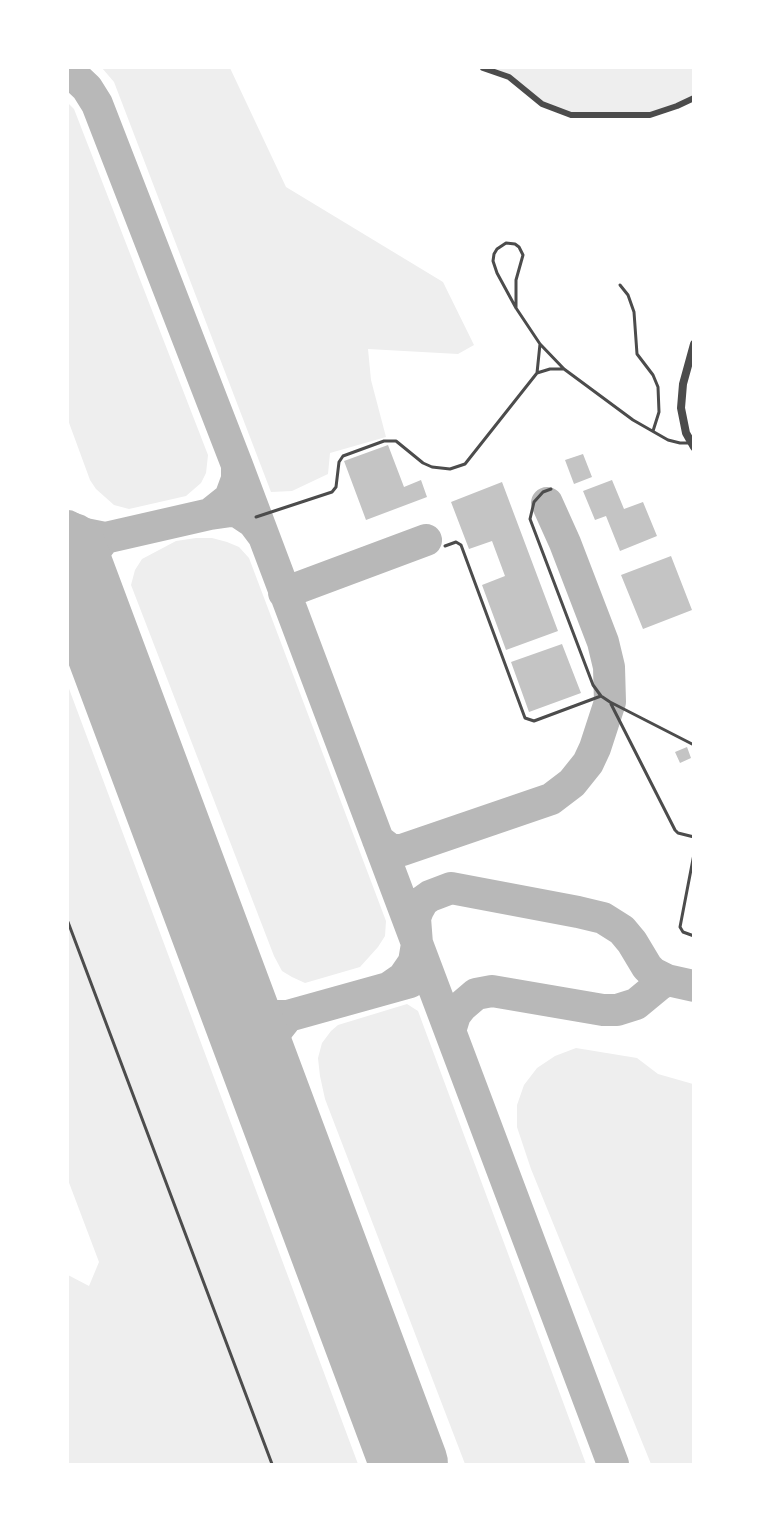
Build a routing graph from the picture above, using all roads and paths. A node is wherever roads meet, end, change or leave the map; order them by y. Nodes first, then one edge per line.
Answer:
1 (483, 68) edge
2 (693, 98) edge
3 (620, 285) dead end
4 (516, 308) junction
5 (540, 344) junction
6 (693, 344) edge
7 (564, 369) junction
8 (537, 373) junction
9 (653, 431) junction
10 (692, 445) edge
11 (551, 489) dead end
12 (256, 517) dead end
13 (445, 546) dead end
14 (601, 696) junction
15 (610, 702) junction
16 (693, 745) edge
17 (693, 837) edge
18 (693, 854) edge
19 (68, 922) edge
20 (693, 936) edge
21 (272, 1464) edge

1 - 2 street
3 - 9 lane
4 - 4 lane
4 - 5 lane
5 - 7 lane
5 - 8 lane
6 - 10 street
7 - 8 lane
7 - 9 lane
8 - 12 lane
9 - 10 lane
11 - 14 lane
13 - 14 lane
14 - 15 lane
15 - 16 lane
15 - 17 lane
18 - 20 lane
19 - 21 lane

